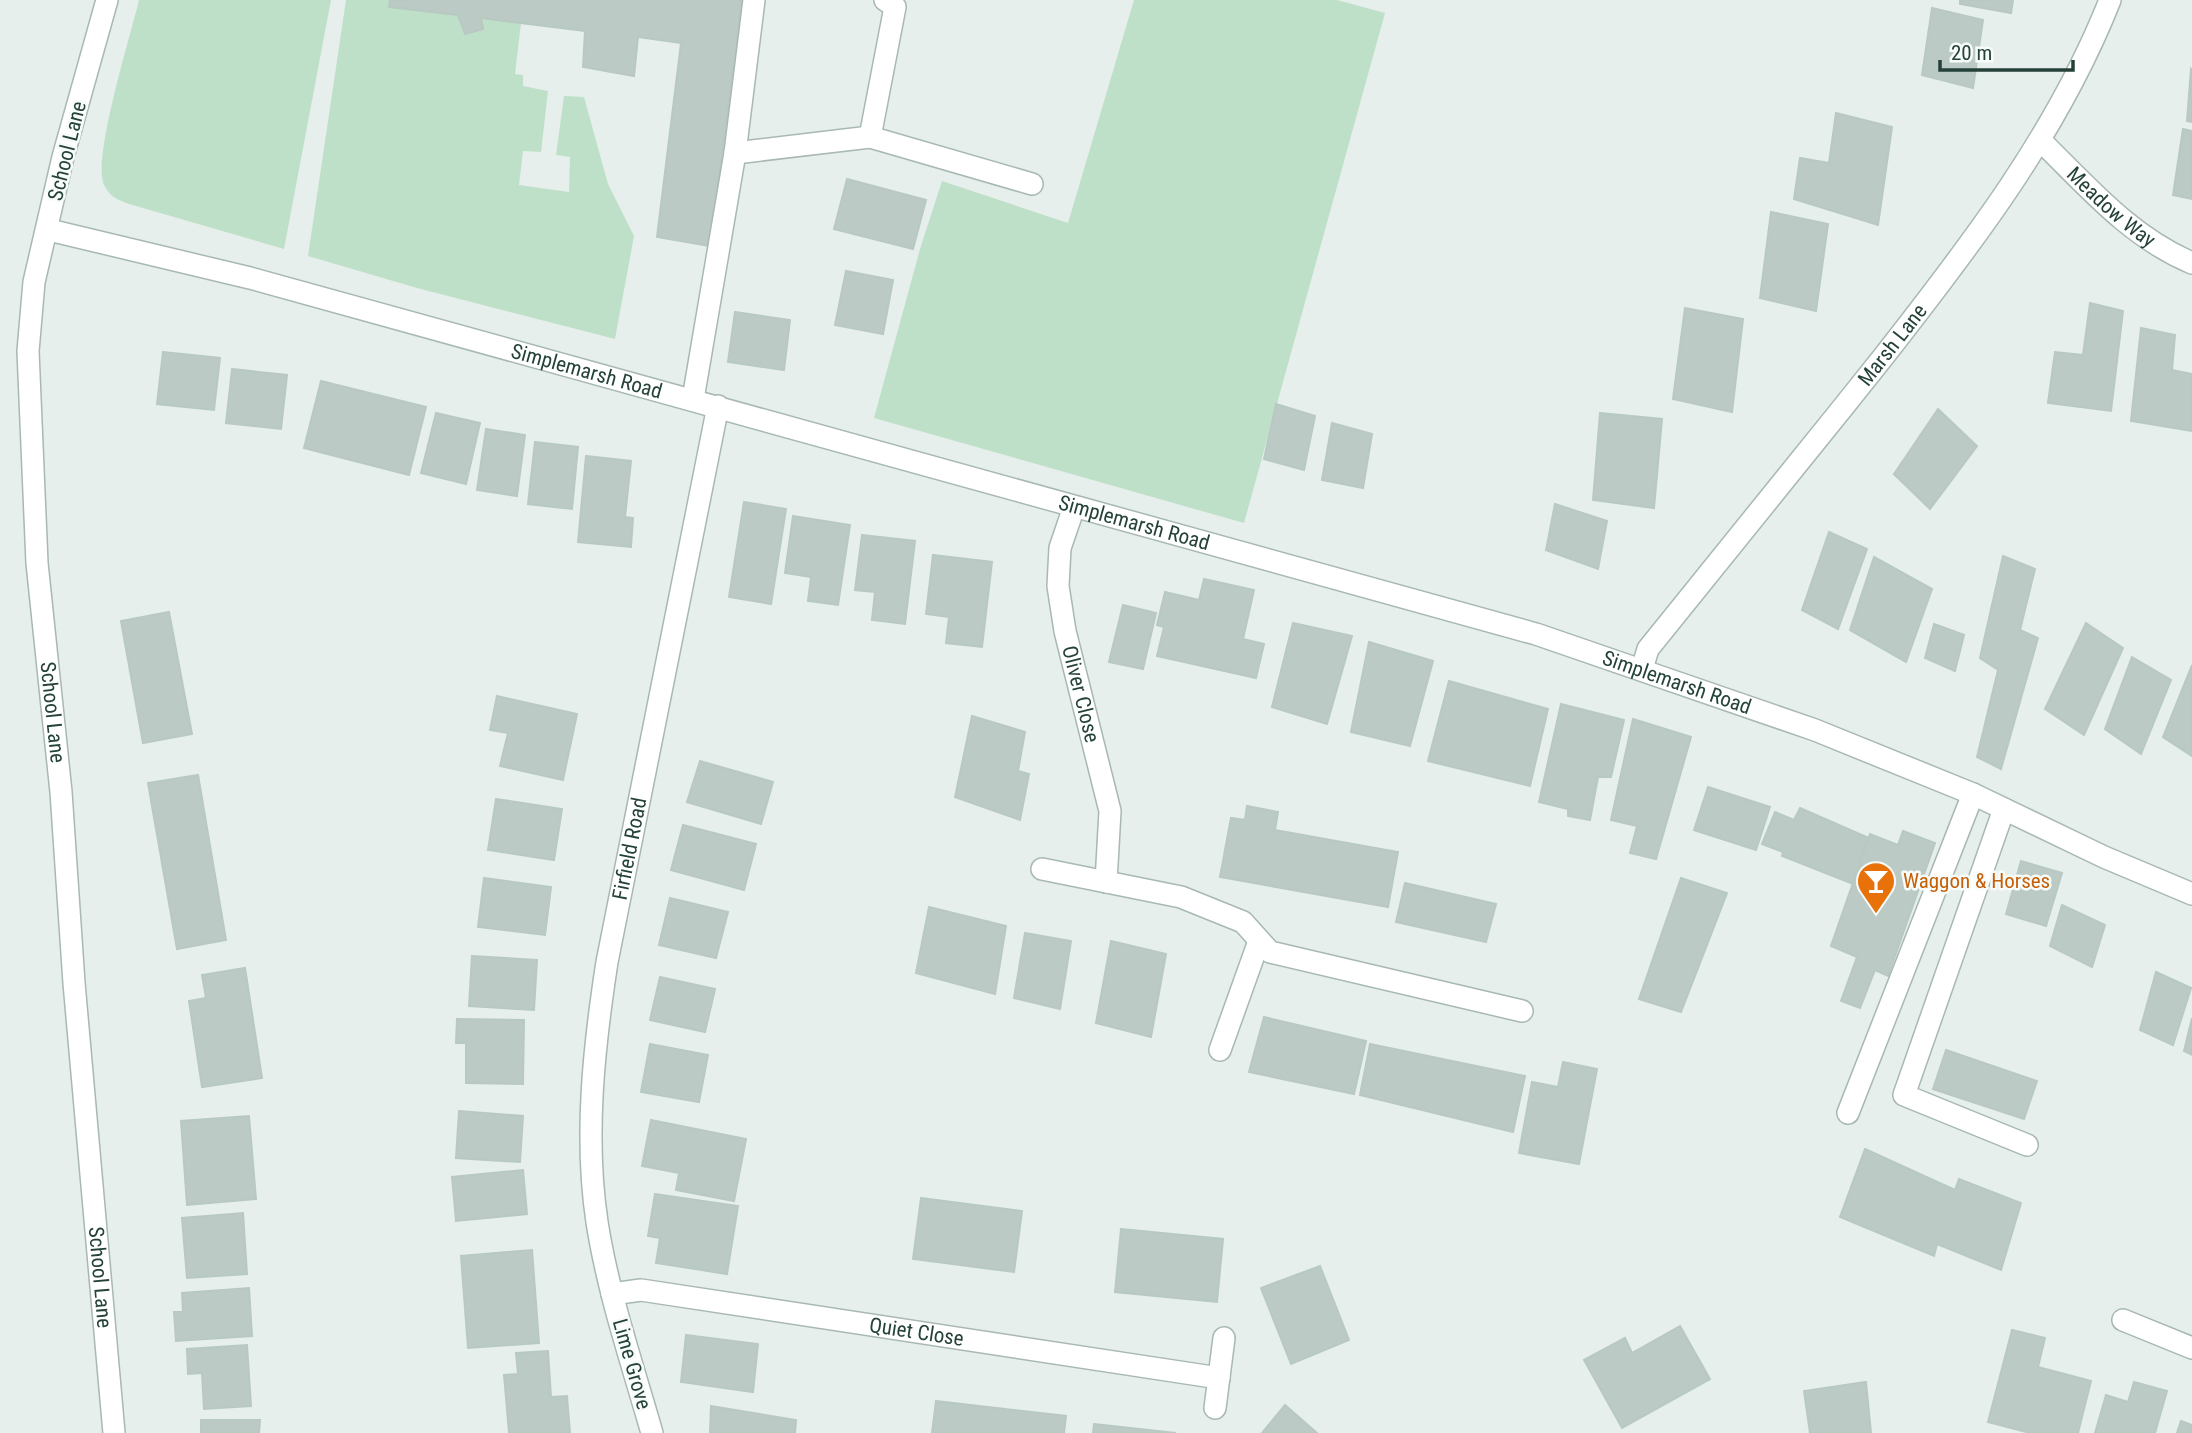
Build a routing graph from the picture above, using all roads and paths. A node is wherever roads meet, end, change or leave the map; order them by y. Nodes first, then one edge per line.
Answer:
1 (107, 0) edge
2 (754, 0) edge
3 (884, 0) edge
4 (2110, 0) edge
5 (870, 137) junction
6 (2040, 140) junction
7 (735, 153) junction
8 (1032, 184) dead end
9 (49, 230) junction
10 (2192, 263) edge
11 (693, 399) junction
12 (718, 406) junction
13 (1074, 507) junction
14 (1642, 669) junction
15 (1973, 794) junction
16 (2004, 809) junction
17 (1042, 869) dead end
18 (1106, 882) junction
19 (2192, 894) edge
20 (1259, 941) junction
21 (1522, 1011) dead end
22 (1220, 1050) dead end
23 (1848, 1113) dead end
24 (2027, 1145) dead end
25 (612, 1294) junction
26 (2123, 1320) dead end
27 (1224, 1338) dead end
28 (2192, 1348) edge
29 (1219, 1378) junction
30 (1215, 1408) dead end
31 (114, 1433) edge
32 (652, 1433) edge

1 - 9 street, School Lane
2 - 7 street
3 - 5 street
4 - 6 street, Marsh Lane
5 - 7 street
5 - 8 street
6 - 10 street, Meadow Way
6 - 14 street, Marsh Lane
7 - 11 street
9 - 11 street, Simplemarsh Road
9 - 31 street, School Lane
11 - 12 street, Simplemarsh Road
12 - 13 street, Simplemarsh Road
12 - 25 street, Firfield Road
13 - 14 street, Simplemarsh Road
13 - 18 street, Oliver Close
14 - 15 street, Simplemarsh Road
15 - 16 street, Simplemarsh Road
15 - 23 street
16 - 19 street, Simplemarsh Road
16 - 24 street
17 - 18 street
18 - 20 street
20 - 21 street
20 - 22 street
25 - 29 street, Quiet Close
25 - 32 street, Lime Grove
26 - 28 street
27 - 29 street
29 - 30 street

